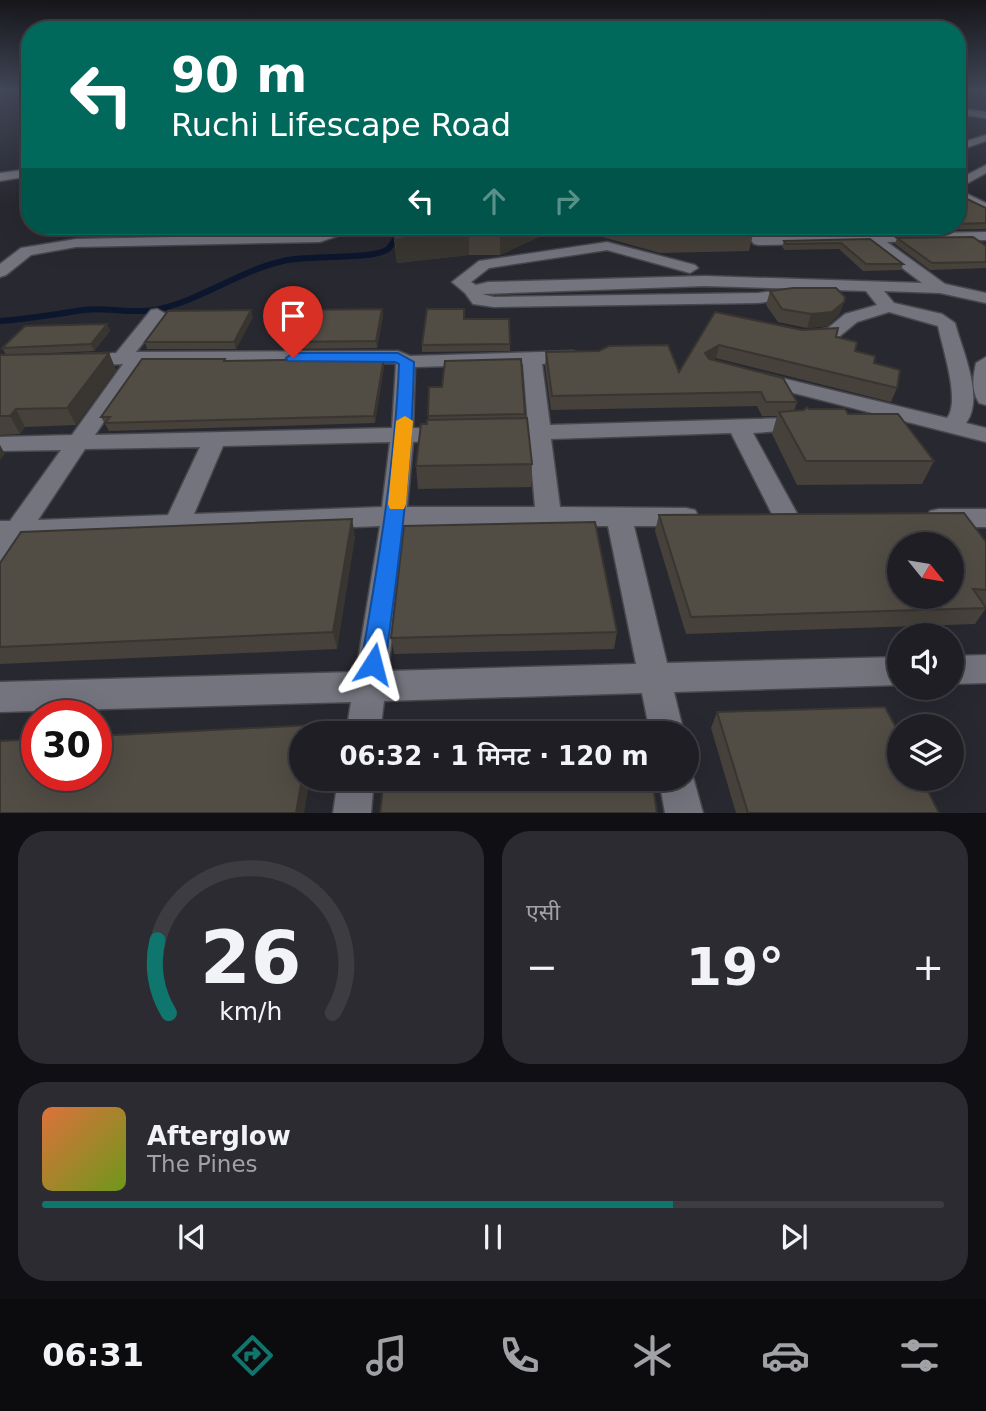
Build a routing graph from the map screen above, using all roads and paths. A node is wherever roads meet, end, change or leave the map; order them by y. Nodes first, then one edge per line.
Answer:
1 (967, 163) dead end
2 (986, 168) edge
3 (21, 174) edge
4 (0, 177) edge
5 (966, 180) edge
6 (330, 235) edge
7 (754, 235) edge
8 (867, 235) edge
9 (986, 236) edge
10 (871, 238) junction
11 (690, 268) dead end
12 (0, 272) edge
13 (871, 286) junction
14 (940, 288) junction
15 (986, 298) edge
16 (888, 307) junction
17 (156, 314) dead end
18 (793, 333) edge
19 (597, 356) edge
20 (129, 358) junction
21 (533, 359) junction
22 (67, 361) edge
23 (406, 362) junction
24 (986, 363) edge
25 (741, 374) edge
26 (986, 399) edge
27 (788, 425) edge
28 (738, 426) junction
29 (952, 427) junction
30 (542, 432) junction
31 (404, 435) junction
32 (986, 435) edge
33 (214, 440) junction
34 (0, 444) edge
35 (80, 444) junction
36 (548, 515) junction
37 (396, 516) junction
38 (619, 516) junction
39 (716, 517) edge
40 (758, 517) edge
41 (786, 517) junction
42 (813, 517) edge
43 (919, 518) edge
44 (986, 518) edge
45 (177, 524) junction
46 (9, 531) edge
47 (0, 555) edge
48 (986, 669) edge
49 (964, 670) edge
50 (887, 671) edge
51 (655, 677) junction
52 (369, 688) junction
53 (0, 697) edge
54 (365, 721) edge
55 (664, 721) edge
56 (355, 791) edge
57 (679, 791) edge
58 (352, 813) edge
59 (684, 813) edge

1 - 2 street
2 - 5 street
3 - 4 street
6 - 12 street
7 - 10 street
8 - 10 street
9 - 10 street
10 - 14 street
11 - 13 street
13 - 14 street
13 - 16 street
14 - 15 street
16 - 18 street
16 - 29 street
17 - 20 street
19 - 21 street
20 - 22 street
20 - 23 street
20 - 35 street
21 - 23 street
21 - 30 street
23 - 31 street
24 - 26 street
25 - 29 street
27 - 28 street
28 - 30 street
28 - 41 street
29 - 32 street
30 - 31 street
30 - 36 street
31 - 33 street
31 - 37 street
33 - 35 street
33 - 45 street
34 - 35 street
35 - 46 street
36 - 37 street
36 - 38 street
37 - 45 street
37 - 52 street
38 - 39 street
38 - 51 street
40 - 41 street
41 - 42 street
43 - 44 street
45 - 46 street
46 - 47 street
48 - 49 street
50 - 51 street
51 - 52 street
51 - 55 street
52 - 53 street
52 - 54 street
56 - 58 street
57 - 59 street

